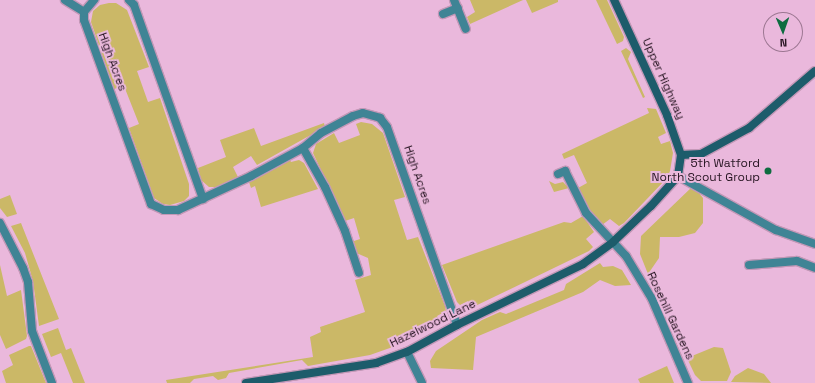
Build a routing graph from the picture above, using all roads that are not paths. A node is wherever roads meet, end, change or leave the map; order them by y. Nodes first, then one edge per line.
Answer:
1 (65, 0) edge
2 (94, 0) edge
3 (129, 0) edge
4 (614, 0) edge
5 (456, 4) edge
6 (84, 12) junction
7 (443, 14) dead end
8 (466, 28) dead end
9 (815, 70) edge
10 (302, 148) junction
11 (681, 155) junction
12 (678, 173) junction
13 (558, 174) dead end
14 (202, 199) junction
15 (0, 223) edge
16 (613, 242) junction
17 (815, 244) edge
18 (749, 265) dead end
19 (815, 268) edge
20 (359, 273) dead end
21 (457, 325) junction
22 (408, 352) junction
23 (52, 383) edge
24 (246, 383) edge
25 (422, 383) edge
26 (688, 383) edge

1 - 6 street
2 - 6 street
3 - 14 street
4 - 11 street, Upper Highway
5 - 7 street
5 - 8 street
6 - 14 street, High Acres
9 - 11 street
10 - 14 street, High Acres
10 - 20 street
10 - 21 street, High Acres
11 - 12 street, Upper Highway
12 - 16 street, Hazelwood Lane
12 - 17 street
13 - 16 street
15 - 23 street
16 - 21 street, Hazelwood Lane
16 - 26 street, Rosehill Gardens
18 - 19 street
21 - 22 street, Hazelwood Lane
22 - 24 street, Hazelwood Lane
22 - 25 street

